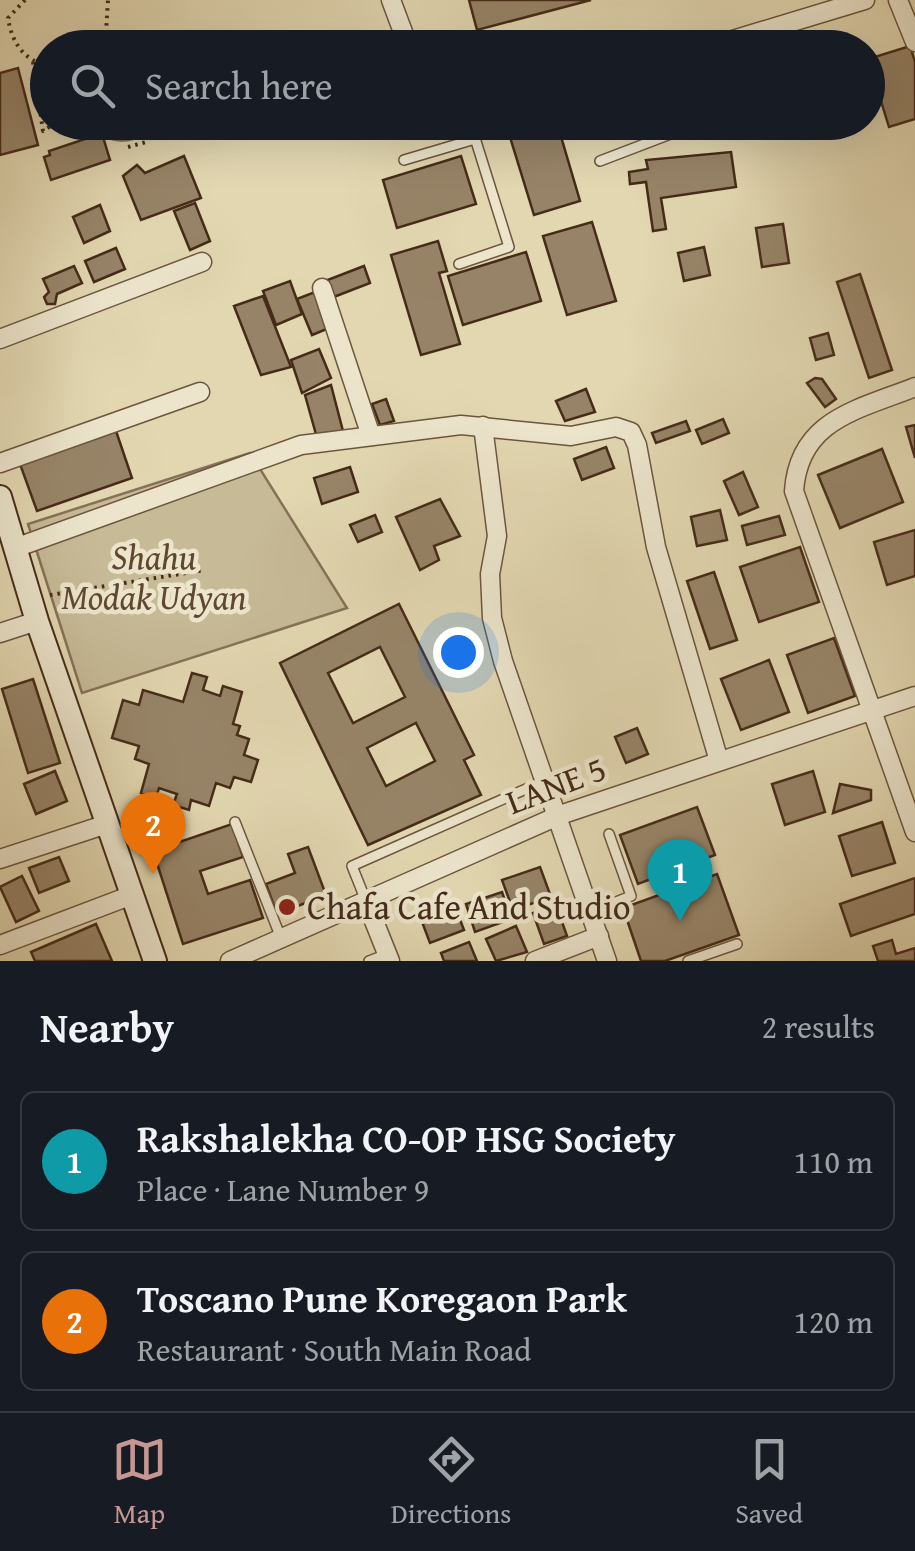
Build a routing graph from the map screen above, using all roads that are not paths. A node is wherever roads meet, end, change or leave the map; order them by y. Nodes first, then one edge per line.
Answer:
1 (391, 0) edge
2 (865, 0) edge
3 (898, 0) edge
4 (402, 30) edge
5 (774, 30) edge
6 (915, 42) edge
7 (472, 140) edge
8 (475, 140) edge
9 (654, 140) edge
10 (404, 160) dead end
11 (600, 160) dead end
12 (202, 262) dead end
13 (459, 264) dead end
14 (322, 288) dead end
15 (0, 339) edge
16 (915, 387) edge
17 (200, 392) dead end
18 (483, 426) junction
19 (371, 436) junction
20 (0, 463) edge
21 (0, 497) edge
22 (15, 548) junction
23 (34, 609) junction
24 (0, 633) edge
25 (915, 696) edge
26 (870, 711) junction
27 (720, 761) junction
28 (547, 780) junction
29 (560, 815) junction
30 (235, 822) dead end
31 (108, 824) junction
32 (915, 832) edge
33 (609, 834) dead end
34 (0, 859) edge
35 (132, 895) junction
36 (366, 900) junction
37 (592, 912) junction
38 (599, 936) junction
39 (281, 938) junction
40 (737, 944) dead end
41 (0, 945) edge
42 (382, 959) edge
43 (154, 961) edge
44 (230, 961) edge
45 (535, 961) edge
46 (607, 961) edge
47 (688, 961) edge

1 - 4 street
2 - 5 street
3 - 6 street
7 - 10 lane
8 - 13 lane
9 - 11 lane
12 - 15 street
14 - 19 street
16 - 26 street
17 - 20 street
18 - 19 street
18 - 27 street
18 - 28 street
19 - 22 street
21 - 22 main road
22 - 23 main road
23 - 24 street
23 - 31 main road
25 - 26 street, LANE 5
26 - 27 street, LANE 5
26 - 32 street
27 - 29 street, LANE 5
28 - 29 street
28 - 36 lane
29 - 36 street, LANE 5
29 - 37 street
30 - 39 lane
31 - 34 street
31 - 35 main road
33 - 37 lane
35 - 41 street
35 - 43 main road
36 - 39 street, LANE 5
36 - 42 street
37 - 38 street
38 - 45 street
38 - 46 street
39 - 44 street, LANE 5
40 - 47 lane

